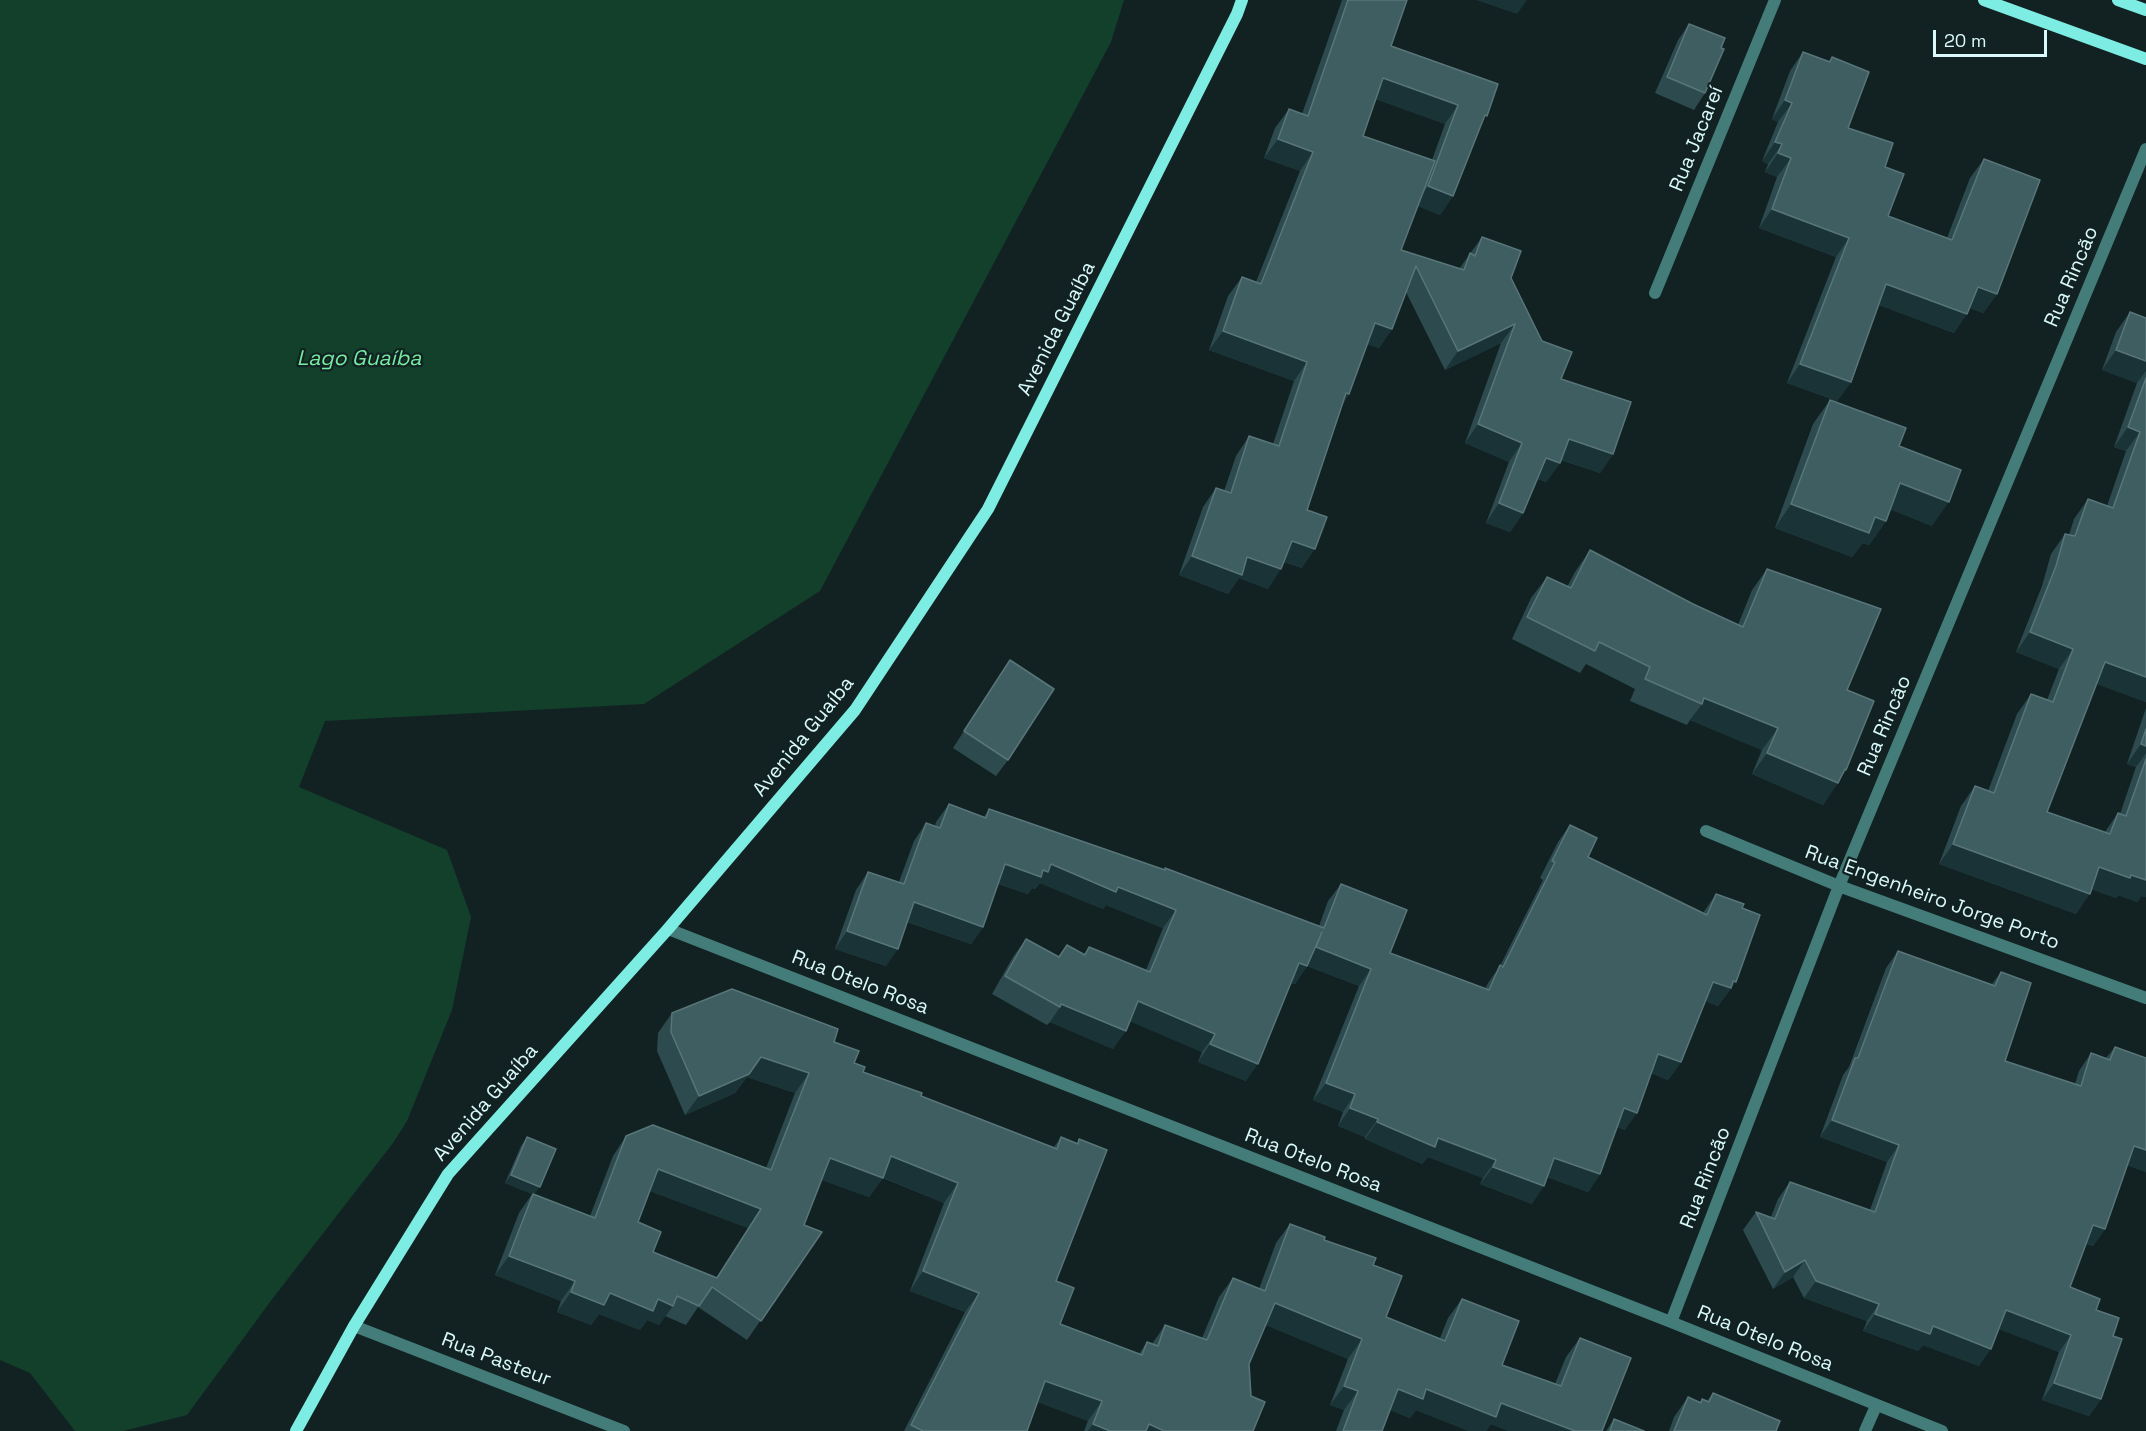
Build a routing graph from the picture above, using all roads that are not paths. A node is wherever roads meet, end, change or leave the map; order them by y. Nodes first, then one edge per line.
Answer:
1 (1242, 0) edge
2 (1776, 0) edge
3 (1984, 0) edge
4 (2118, 0) edge
5 (2146, 10) edge
6 (2146, 59) edge
7 (2146, 149) edge
8 (1655, 293) dead end
9 (1706, 831) dead end
10 (1839, 886) junction
11 (668, 929) junction
12 (2146, 998) edge
13 (1671, 1322) junction
14 (354, 1326) junction
15 (1876, 1406) junction
16 (296, 1431) edge
17 (624, 1431) edge
18 (1865, 1431) edge
19 (1942, 1431) edge

1 - 11 street, Avenida Guaíba
2 - 8 street, Rua Jacareí
3 - 6 street
4 - 5 street
7 - 10 street, Rua Rincão
9 - 10 street, Rua Engenheiro Jorge Porto
10 - 12 street, Rua Engenheiro Jorge Porto
10 - 13 street, Rua Rincão
11 - 13 street, Rua Otelo Rosa
11 - 14 street, Avenida Guaíba
13 - 15 street, Rua Otelo Rosa
14 - 16 street, Avenida Guaíba
14 - 17 street, Rua Pasteur
15 - 18 street
15 - 19 street, Rua Otelo Rosa

